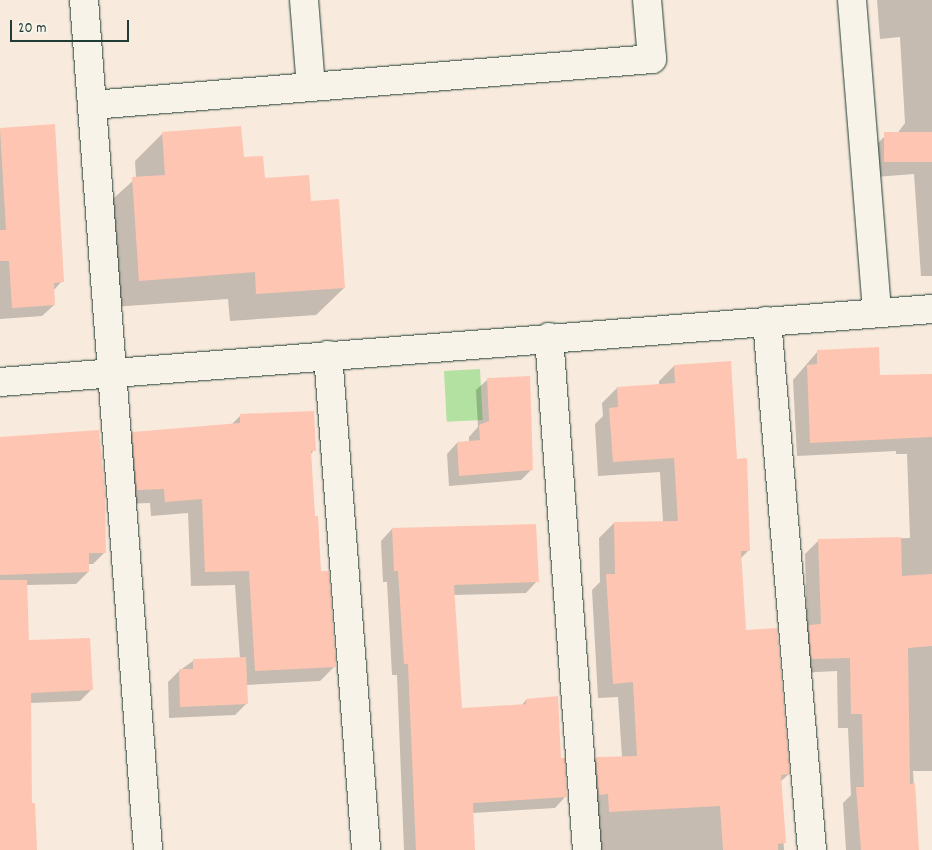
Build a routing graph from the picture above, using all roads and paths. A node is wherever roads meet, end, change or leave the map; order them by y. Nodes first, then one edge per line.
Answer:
1 (84, 0) edge
2 (304, 0) edge
3 (647, 0) edge
4 (852, 0) edge
5 (311, 87) junction
6 (92, 105) junction
7 (932, 308) edge
8 (877, 313) junction
9 (767, 321) junction
10 (549, 337) junction
11 (328, 355) junction
12 (110, 373) junction
13 (0, 382) edge
14 (148, 850) edge
15 (366, 850) edge
16 (587, 850) edge
17 (812, 850) edge

1 - 6 street
2 - 5 street
3 - 5 street
4 - 8 street
5 - 6 street
6 - 12 street
7 - 8 street
8 - 9 street
9 - 10 street
9 - 17 street
10 - 11 street
10 - 16 street
11 - 12 street
11 - 15 street
12 - 13 street
12 - 14 street

